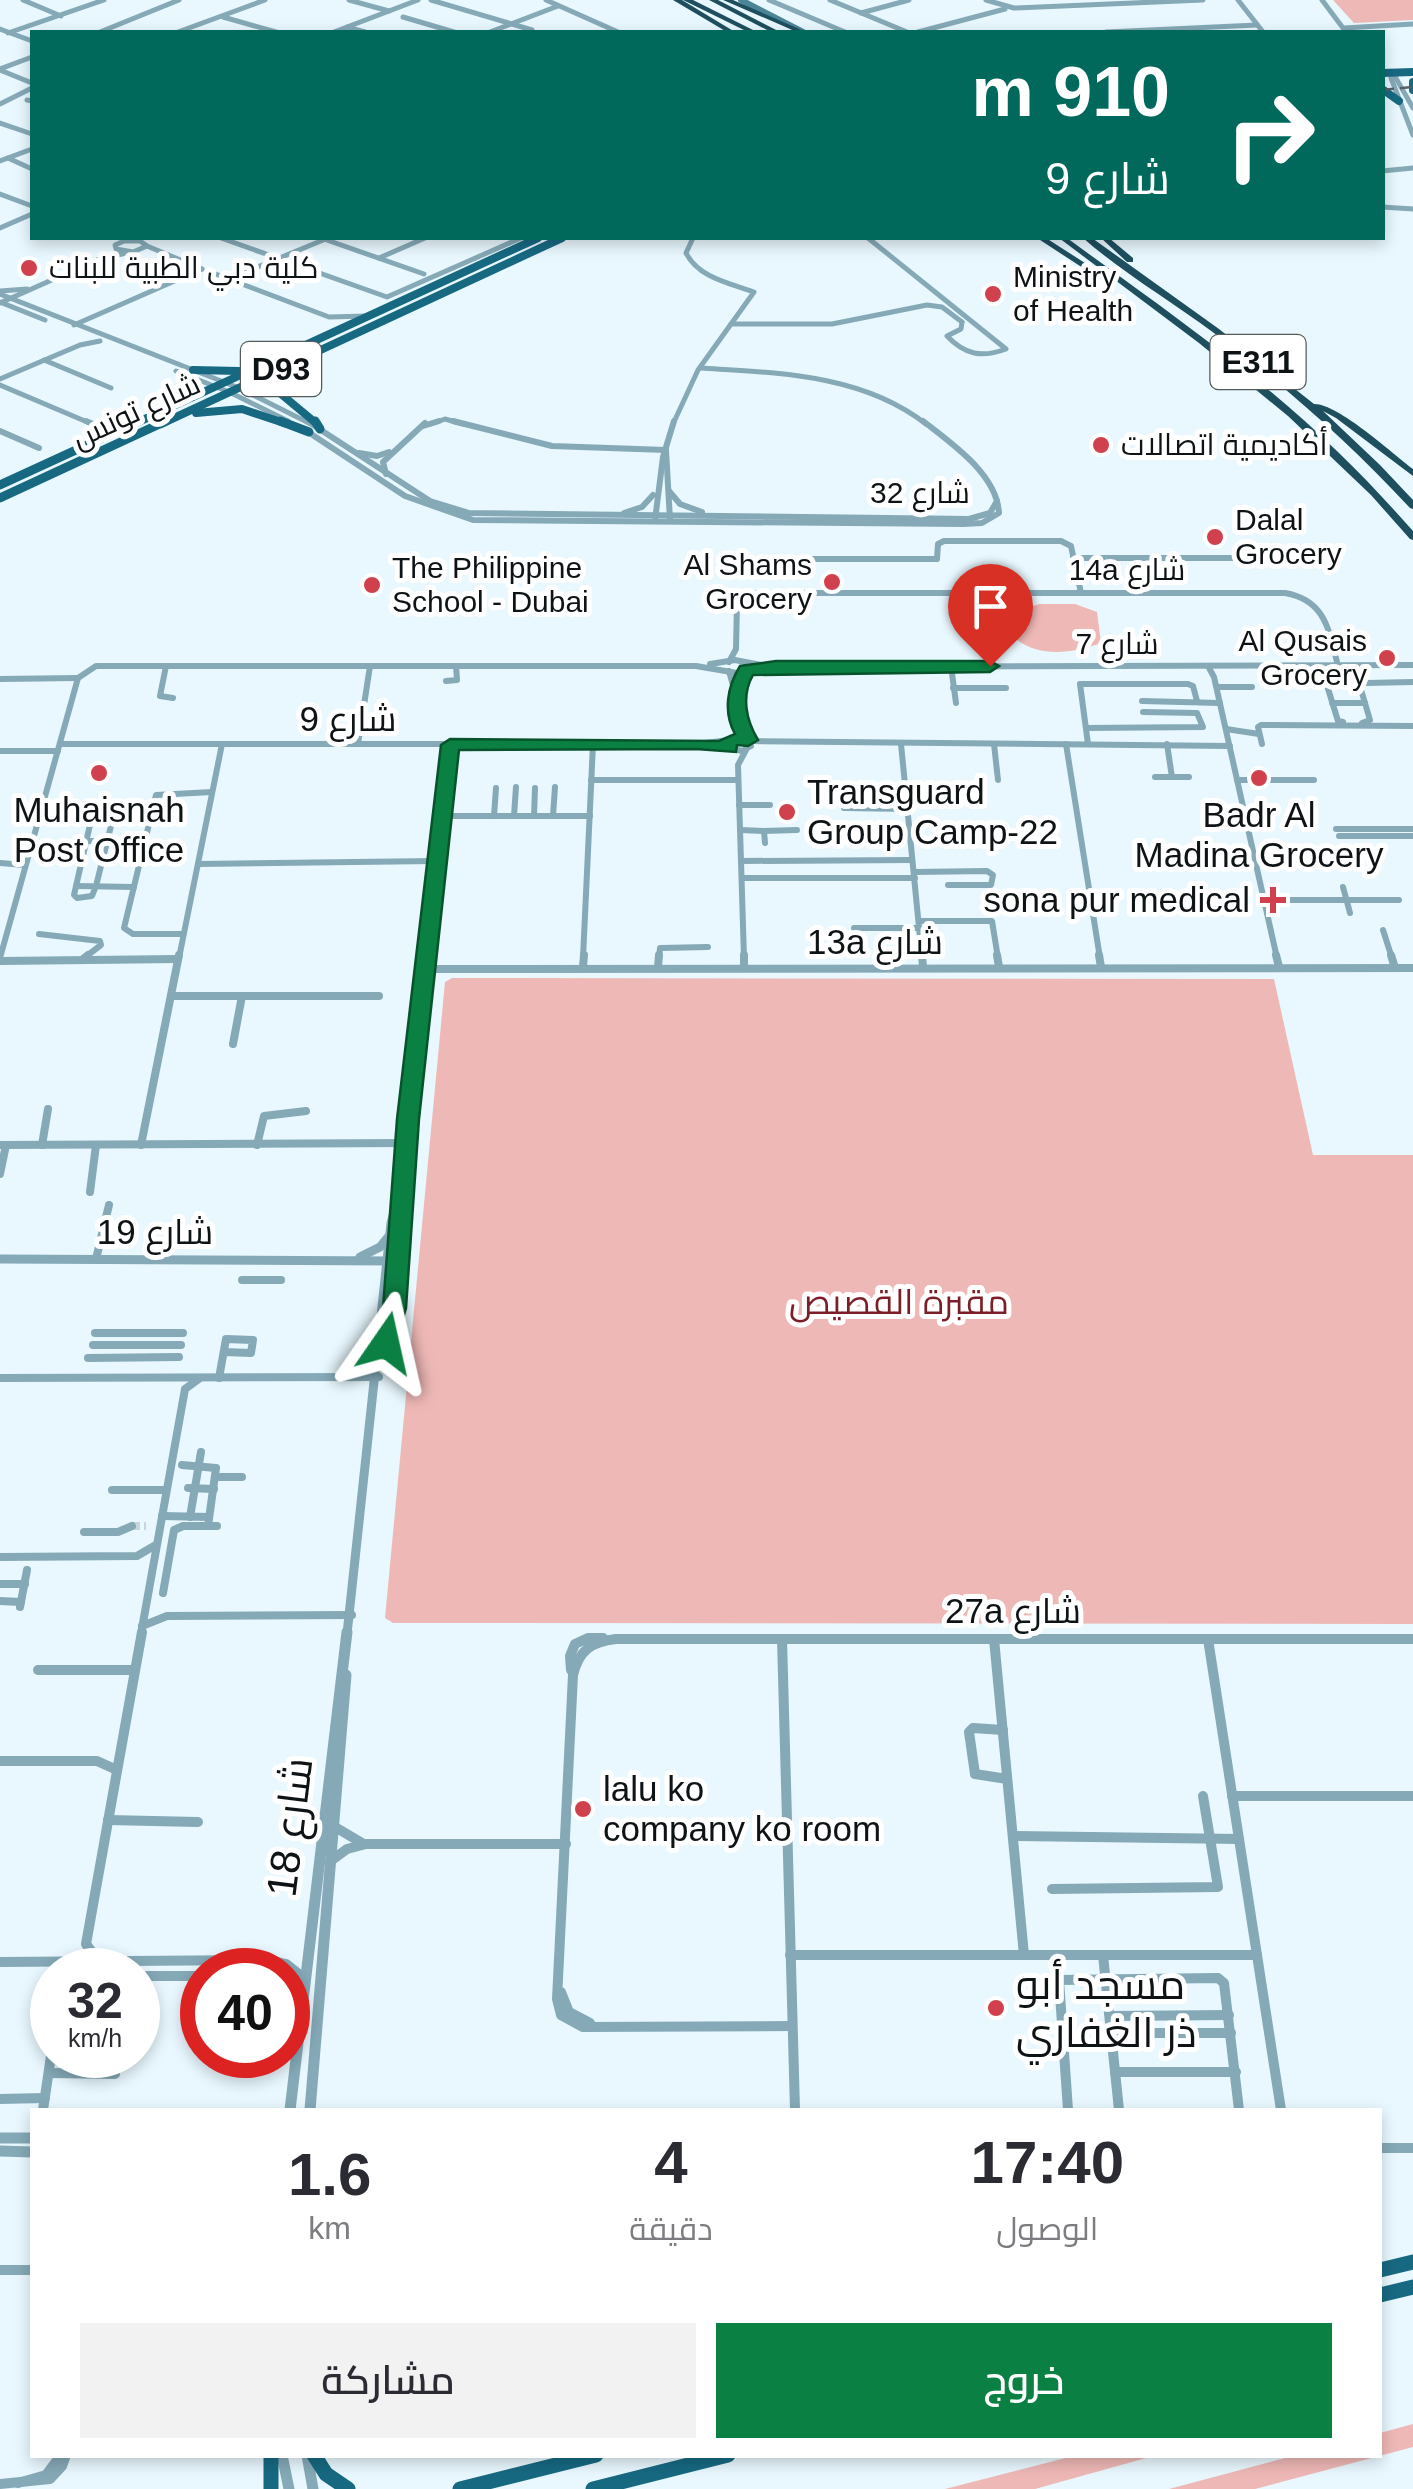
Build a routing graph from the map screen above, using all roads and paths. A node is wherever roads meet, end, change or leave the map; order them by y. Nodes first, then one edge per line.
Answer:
1 (23, 0) edge
2 (104, 0) edge
3 (180, 0) edge
4 (265, 0) edge
5 (349, 0) edge
6 (418, 0) edge
7 (434, 0) edge
8 (546, 0) edge
9 (677, 0) edge
10 (687, 0) edge
11 (714, 0) edge
12 (727, 0) edge
13 (741, 0) edge
14 (769, 0) edge
15 (830, 0) edge
16 (909, 0) edge
17 (986, 0) edge
18 (1203, 0) edge
19 (1322, 0) edge
20 (1083, 2) edge
21 (1242, 2) edge
22 (560, 6) junction
23 (1008, 7) junction
24 (387, 12) junction
25 (863, 13) junction
26 (61, 16) junction
27 (223, 16) junction
28 (402, 17) dead end
29 (513, 24) junction
30 (1413, 24) edge
31 (349, 27) junction
32 (1260, 28) edge
33 (1344, 29) edge
34 (0, 30) edge
35 (105, 30) edge
36 (184, 30) edge
37 (269, 30) edge
38 (340, 30) edge
39 (359, 30) edge
40 (447, 30) edge
41 (496, 30) edge
42 (532, 30) edge
43 (614, 30) edge
44 (728, 30) edge
45 (749, 30) edge
46 (772, 30) edge
47 (798, 30) edge
48 (799, 30) edge
49 (840, 30) edge
50 (902, 30) edge
51 (929, 30) edge
52 (1151, 30) edge
53 (8, 33) junction
54 (30, 40) edge
55 (30, 58) edge
56 (0, 69) edge
57 (1390, 76) edge
58 (1413, 79) edge
59 (30, 83) edge
60 (30, 85) edge
61 (1385, 91) edge
62 (1399, 102) junction
63 (0, 104) edge
64 (1413, 108) edge
65 (0, 123) edge
66 (30, 133) edge
67 (1413, 135) edge
68 (30, 150) edge
69 (4, 160) edge
70 (29, 167) edge
71 (1413, 168) edge
72 (1385, 171) edge
73 (0, 194) edge
74 (30, 205) edge
75 (1385, 208) edge
76 (1413, 209) edge
77 (30, 216) edge
78 (0, 228) edge
79 (112, 240) edge
80 (135, 240) edge
81 (150, 240) edge
82 (228, 240) edge
83 (319, 240) edge
84 (330, 240) edge
85 (420, 240) edge
86 (517, 240) edge
87 (533, 240) edge
88 (558, 240) edge
89 (692, 240) edge
90 (871, 240) edge
91 (1044, 240) edge
92 (1066, 240) edge
93 (1090, 240) edge
94 (1107, 240) edge
95 (115, 246) junction
96 (147, 246) junction
97 (132, 252) junction
98 (169, 257) junction
99 (278, 258) junction
100 (379, 258) junction
101 (96, 260) junction
102 (202, 269) junction
103 (432, 278) junction
104 (230, 280) junction
105 (1149, 281) junction
106 (26, 290) junction
107 (1143, 298) junction
108 (2, 300) edge
109 (22, 307) junction
110 (370, 315) junction
111 (329, 317) junction
112 (58, 318) junction
113 (731, 323) junction
114 (74, 325) junction
115 (334, 332) junction
116 (86, 336) junction
117 (100, 341) junction
118 (80, 345) junction
119 (330, 346) junction
120 (44, 360) junction
121 (268, 363) junction
122 (701, 368) junction
123 (190, 373) junction
124 (0, 382) edge
125 (228, 387) junction
126 (110, 388) dead end
127 (1306, 401) junction
128 (174, 406) junction
129 (93, 424) dead end
130 (320, 429) junction
131 (0, 431) edge
132 (309, 432) junction
133 (39, 448) dead end
134 (397, 448) junction
135 (666, 448) junction
136 (352, 451) junction
137 (95, 454) junction
138 (1413, 474) edge
139 (387, 475) junction
140 (0, 485) edge
141 (655, 490) junction
142 (669, 491) junction
143 (0, 498) edge
144 (997, 502) junction
145 (1413, 506) edge
146 (576, 516) junction
147 (767, 516) junction
148 (655, 520) junction
149 (670, 520) junction
150 (1413, 537) edge
151 (1074, 558) junction
152 (1312, 558) dead end
153 (721, 559) dead end
154 (1081, 593) junction
155 (736, 648) junction
156 (166, 666) junction
157 (370, 666) junction
158 (456, 666) junction
159 (951, 666) junction
160 (1212, 666) junction
161 (1338, 666) junction
162 (1354, 666) junction
163 (1413, 666) edge
164 (728, 667) junction
165 (746, 667) junction
166 (1389, 676) junction
167 (1358, 678) junction
168 (0, 679) edge
169 (446, 681) dead end
170 (1366, 682) dead end
171 (1413, 682) edge
172 (77, 683) junction
173 (737, 687) junction
174 (1216, 687) junction
175 (1252, 687) dead end
176 (954, 688) junction
177 (1006, 688) dead end
178 (174, 698) dead end
179 (1197, 701) junction
180 (1142, 702) dead end
181 (956, 703) dead end
182 (1332, 703) junction
183 (1365, 703) junction
184 (1221, 707) junction
185 (1142, 712) dead end
186 (1198, 713) junction
187 (739, 724) junction
188 (1413, 726) edge
189 (1086, 728) junction
190 (1226, 729) junction
191 (1259, 734) junction
192 (730, 742) junction
193 (222, 744) junction
194 (358, 744) junction
195 (593, 744) junction
196 (901, 744) junction
197 (994, 744) junction
198 (1066, 744) junction
199 (1088, 744) junction
200 (1167, 744) junction
201 (1229, 744) junction
202 (1262, 744) dead end
203 (447, 745) junction
204 (748, 745) junction
205 (59, 748) junction
206 (0, 751) edge
207 (1155, 777) dead end
208 (1172, 777) junction
209 (1190, 777) dead end
210 (591, 780) junction
211 (738, 780) junction
212 (998, 780) dead end
213 (1237, 780) junction
214 (1314, 780) dead end
215 (516, 787) dead end
216 (555, 787) dead end
217 (496, 788) dead end
218 (536, 788) dead end
219 (212, 792) junction
220 (843, 792) dead end
221 (906, 792) junction
222 (973, 794) dead end
223 (739, 805) junction
224 (770, 805) dead end
225 (844, 808) dead end
226 (908, 809) junction
227 (440, 816) junction
228 (494, 816) junction
229 (514, 816) junction
230 (534, 816) junction
231 (553, 816) junction
232 (590, 816) junction
233 (1413, 829) edge
234 (740, 830) junction
235 (796, 830) dead end
236 (763, 831) junction
237 (1413, 836) edge
238 (86, 841) junction
239 (108, 841) junction
240 (145, 841) junction
241 (765, 843) dead end
242 (912, 860) junction
243 (741, 861) junction
244 (198, 862) junction
245 (1, 863) edge
246 (26, 863) junction
247 (435, 863) junction
248 (914, 875) junction
249 (742, 878) junction
250 (948, 884) dead end
251 (96, 886) junction
252 (134, 886) junction
253 (1343, 886) dead end
254 (1265, 900) junction
255 (1347, 900) junction
256 (1399, 900) dead end
257 (1350, 914) dead end
258 (919, 924) junction
259 (854, 928) dead end
260 (1383, 930) dead end
261 (38, 934) dead end
262 (184, 934) junction
263 (708, 947) dead end
264 (0, 959) edge
265 (83, 959) junction
266 (178, 959) junction
267 (424, 967) junction
268 (583, 967) junction
269 (658, 967) junction
270 (744, 967) junction
271 (924, 967) junction
272 (999, 967) junction
273 (1100, 967) junction
274 (1279, 967) junction
275 (1395, 968) junction
276 (1413, 968) edge
277 (171, 996) junction
278 (242, 996) junction
279 (379, 996) dead end
280 (233, 1044) dead end
281 (48, 1109) dead end
282 (306, 1111) dead end
283 (3, 1145) edge
284 (42, 1145) junction
285 (96, 1145) junction
286 (141, 1145) junction
287 (257, 1145) junction
288 (406, 1145) junction
289 (0, 1174) edge
290 (401, 1188) junction
291 (90, 1192) dead end
292 (109, 1205) dead end
293 (390, 1234) junction
294 (0, 1259) edge
295 (96, 1259) junction
296 (253, 1259) junction
297 (275, 1259) junction
298 (362, 1259) junction
299 (393, 1259) junction
300 (386, 1278) junction
301 (94, 1333) dead end
302 (139, 1333) junction
303 (183, 1333) dead end
304 (93, 1345) dead end
305 (138, 1345) junction
306 (180, 1345) dead end
307 (382, 1348) junction
308 (224, 1352) dead end
309 (179, 1357) dead end
310 (88, 1358) dead end
311 (136, 1358) junction
312 (379, 1377) junction
313 (0, 1378) edge
314 (126, 1378) junction
315 (139, 1378) junction
316 (200, 1378) junction
317 (219, 1378) junction
318 (202, 1452) dead end
319 (182, 1465) dead end
320 (199, 1466) junction
321 (216, 1477) junction
322 (242, 1477) dead end
323 (192, 1488) junction
324 (214, 1489) junction
325 (112, 1490) dead end
326 (166, 1490) junction
327 (190, 1517) junction
328 (161, 1522) junction
329 (211, 1523) junction
330 (132, 1526) tunnel mouth
331 (148, 1526) tunnel mouth
332 (84, 1532) dead end
333 (157, 1543) junction
334 (0, 1557) edge
335 (28, 1570) dead end
336 (0, 1584) edge
337 (24, 1584) junction
338 (163, 1593) dead end
339 (0, 1601) edge
340 (352, 1615) junction
341 (142, 1626) junction
342 (994, 1638) junction
343 (782, 1639) junction
344 (1208, 1639) junction
345 (1413, 1640) edge
346 (38, 1670) dead end
347 (134, 1670) junction
348 (345, 1673) junction
349 (1003, 1730) junction
350 (0, 1761) edge
351 (116, 1770) junction
352 (1007, 1779) junction
353 (1203, 1796) dead end
354 (1232, 1796) junction
355 (1413, 1796) edge
356 (108, 1820) junction
357 (198, 1822) dead end
358 (335, 1827) junction
359 (1012, 1836) junction
360 (1210, 1838) junction
361 (1239, 1839) junction
362 (366, 1844) junction
363 (566, 1844) junction
364 (332, 1860) junction
365 (1052, 1889) dead end
366 (87, 1948) edge
367 (307, 1948) edge
368 (790, 1955) junction
369 (1024, 1955) junction
370 (1103, 1955) junction
371 (1257, 1955) junction
372 (0, 1962) edge
373 (30, 1964) edge
374 (1106, 1978) junction
375 (1110, 2016) junction
376 (1228, 2016) junction
377 (792, 2026) junction
378 (1111, 2033) junction
379 (1231, 2033) junction
380 (1062, 2045) junction
381 (1112, 2046) junction
382 (1115, 2072) junction
383 (1236, 2072) junction
384 (48, 2078) edge
385 (293, 2078) edge
386 (0, 2100) edge
387 (44, 2104) edge
388 (290, 2108) edge
389 (310, 2108) edge
390 (794, 2108) edge
391 (1068, 2108) edge
392 (1119, 2108) edge
393 (1238, 2108) edge
394 (1281, 2108) edge
395 (0, 2138) edge
396 (30, 2138) edge
397 (1382, 2148) edge
398 (1413, 2148) edge
399 (0, 2150) edge
400 (30, 2152) edge
401 (1413, 2262) edge
402 (0, 2270) edge
403 (30, 2270) edge
404 (1382, 2270) edge
405 (1413, 2287) edge
406 (1382, 2295) edge
407 (62, 2458) edge
408 (271, 2458) edge
409 (283, 2458) edge
410 (310, 2458) edge
411 (313, 2458) edge
412 (584, 2458) edge
413 (716, 2458) edge
414 (4, 2484) edge
415 (271, 2489) edge
416 (289, 2489) edge
417 (313, 2489) edge
418 (348, 2489) edge
419 (460, 2489) edge
420 (593, 2489) edge

1 - 26 street
2 - 26 street
3 - 35 street
4 - 27 street
5 - 24 street
6 - 24 street
7 - 29 street
8 - 22 street
9 - 44 highway
10 - 45 highway
11 - 46 highway
12 - 47 highway
13 - 48 main road
14 - 49 street
15 - 25 street
16 - 25 street
17 - 23 street
18 - 20 street
19 - 33 street
20 - 23 street
21 - 32 street
22 - 29 street
22 - 43 street
23 - 51 street
24 - 31 street
25 - 50 street
26 - 53 street
27 - 36 street
27 - 37 street
28 - 40 street
29 - 41 street
29 - 42 street
30 - 33 street
31 - 38 street
31 - 39 street
32 - 52 street
34 - 53 street
53 - 54 street
55 - 56 street
56 - 59 street
57 - 58 main road
57 - 62 street
57 - 64 street
60 - 63 street
61 - 62 main road
62 - 67 street
65 - 66 street
68 - 69 street
69 - 70 street
71 - 72 street
73 - 74 street
75 - 76 street
77 - 78 street
79 - 95 street
80 - 95 street
80 - 96 street
81 - 96 street
82 - 99 street
83 - 99 street
84 - 100 street
85 - 100 street
86 - 103 street
87 - 103 main road, شارع تونس / D93
88 - 119 main road, شارع تونس / D93
89 - 113 street
90 - 113 street
91 - 107 highway
92 - 107 highway, E311
93 - 105 highway, E311
94 - 105 highway
95 - 97 street
95 - 101 street
96 - 97 street
96 - 98 street
97 - 98 street
97 - 101 street
98 - 102 street
99 - 103 street
99 - 104 street
100 - 103 street
101 - 106 street
102 - 104 street
102 - 114 street
103 - 110 main road, شارع تونس / D93
104 - 111 street
105 - 127 highway, E311
106 - 108 street
106 - 108 street
106 - 109 street
107 - 150 highway, E311
108 - 109 street, شارع 32
108 - 112 street
109 - 112 street, شارع 32
109 - 116 street, شارع 32
110 - 111 street
110 - 115 main road, شارع تونس / D93
111 - 115 street
112 - 114 street, شارع 32
113 - 122 street
114 - 123 street, شارع 32
115 - 121 main road, شارع تونس / D93
116 - 117 street, شارع 32
116 - 118 street
117 - 118 street
117 - 123 street, شارع 32
118 - 120 street
119 - 125 main road, شارع تونس / D93
119 - 130 main road
120 - 124 street
120 - 126 street
121 - 123 main road
121 - 125 main road, شارع تونس / D93
122 - 135 street
122 - 144 street
123 - 125 street, شارع 32
123 - 128 main road
124 - 129 street
125 - 128 main road, شارع تونس / D93
125 - 130 street, شارع 32
125 - 132 street, شارع 32
125 - 137 main road, شارع تونس / D93
127 - 138 highway
127 - 145 highway, E311
128 - 140 main road, شارع تونس / D93
130 - 136 street, شارع 32
131 - 133 street
132 - 137 main road
132 - 148 street, شارع 32
134 - 135 street
134 - 136 street
134 - 139 street
135 - 141 street
135 - 142 street
136 - 139 street, شارع 32
137 - 143 main road, شارع تونس / D93
139 - 146 street, شارع 32
141 - 146 street
141 - 148 street
142 - 147 street
142 - 149 street
144 - 147 street, شارع 32
144 - 149 street, شارع 32
146 - 148 street, شارع 32
147 - 149 street, شارع 32
148 - 149 street, شارع 32
151 - 152 street
151 - 153 street
151 - 154 street
154 - 155 street, 14a شارع
154 - 161 street, 14a شارع
155 - 164 street, 14a شارع
155 - 165 street
156 - 157 street
156 - 172 street
156 - 178 street
157 - 158 street
157 - 194 street
158 - 164 street
158 - 169 street
159 - 160 street, شارع 7
159 - 165 street, شارع 7
159 - 176 street
160 - 161 street, شارع 7
160 - 174 street
161 - 162 street, شارع 7
162 - 166 street, شارع 7
162 - 167 street
163 - 166 street, شارع 7
164 - 165 street, شارع 7
164 - 173 street
165 - 173 street
166 - 170 street
166 - 171 street
167 - 182 street
167 - 183 street
168 - 172 street
172 - 205 street
173 - 187 street
174 - 175 street
174 - 184 street
176 - 177 street
176 - 181 street
179 - 180 street
179 - 184 street
179 - 189 street
182 - 183 street
182 - 183 street
184 - 186 street
184 - 190 street
185 - 186 street
186 - 189 street
187 - 192 street
187 - 204 street
188 - 191 street
189 - 199 street
190 - 191 street
190 - 201 street
191 - 202 street
192 - 195 street, شارع 9
192 - 204 street
192 - 204 street
193 - 194 street, شارع 9
193 - 205 street, شارع 9
193 - 219 street
194 - 203 street, شارع 9
195 - 203 street, شارع 9
195 - 210 street
196 - 197 street
196 - 204 street
196 - 221 street
197 - 198 street
197 - 212 street
198 - 199 street
198 - 273 street
199 - 200 street
200 - 201 street
200 - 208 street
201 - 213 street
203 - 227 street, شارع 18
204 - 211 street
205 - 206 street, شارع 9
205 - 246 street
207 - 208 street
208 - 209 street
210 - 211 street
210 - 232 street
211 - 223 street
213 - 214 street
213 - 254 street
215 - 229 street
216 - 231 street
217 - 228 street
218 - 230 street
219 - 240 street
219 - 244 street
220 - 221 street
221 - 222 street
221 - 226 street
223 - 224 street
223 - 234 street
225 - 226 street
226 - 242 street
227 - 228 street
227 - 247 street, شارع 18
228 - 229 street
229 - 230 street
230 - 231 street
231 - 232 street
232 - 268 street
233 - 237 street
234 - 236 street
234 - 243 street
235 - 236 street
236 - 241 street
238 - 239 street
238 - 239 street
238 - 251 street
239 - 240 street
239 - 251 street
240 - 252 street
242 - 243 street
242 - 248 street
243 - 249 street
244 - 247 street
244 - 262 street
245 - 246 street
246 - 264 street
247 - 267 street, شارع 18
248 - 249 street
248 - 250 street
248 - 258 street
249 - 270 street
251 - 252 street
252 - 262 street
253 - 255 street
254 - 255 street
254 - 274 street
255 - 256 street
255 - 257 street
258 - 259 street
258 - 271 street
258 - 272 street
260 - 275 street
261 - 265 street
262 - 266 street
263 - 269 street
264 - 265 street
265 - 266 street
266 - 277 street
267 - 268 street, 13a شارع
267 - 288 street, شارع 18
268 - 269 street, 13a شارع
269 - 270 street, 13a شارع
270 - 271 street, 13a شارع
271 - 272 street, 13a شارع
272 - 273 street, 13a شارع
273 - 274 street, 13a شارع
274 - 275 street, 13a شارع
275 - 276 street, 13a شارع
277 - 278 street
277 - 286 street
278 - 279 street
278 - 280 street
281 - 284 street
282 - 287 street
283 - 284 street
283 - 289 street
284 - 285 street
285 - 286 street
285 - 291 street
286 - 287 street
287 - 288 street
288 - 290 street, شارع 18
290 - 293 street, شارع 18
290 - 299 street, شارع 18
292 - 295 street
293 - 298 street
293 - 299 street, شارع 18
294 - 295 street, شارع 19
295 - 296 street, شارع 19
296 - 297 street, شارع 19
296 - 297 street
297 - 298 street, شارع 19
298 - 299 street, شارع 19
298 - 300 street
299 - 300 street, شارع 18
299 - 307 street, شارع 18
300 - 307 street, شارع 18
301 - 302 street
302 - 303 street
302 - 305 street
304 - 305 street
305 - 306 street
305 - 311 street
307 - 312 street, شارع 18
308 - 317 street
309 - 311 street
310 - 311 street
311 - 314 street
311 - 315 street
312 - 317 street
312 - 340 street, شارع 18
313 - 314 street
314 - 315 street
315 - 316 street
316 - 317 street
316 - 326 street
318 - 320 street
319 - 320 street
320 - 321 street
320 - 323 street
321 - 322 street
321 - 324 street
323 - 324 street
323 - 327 street
324 - 329 street
325 - 326 street
326 - 328 street
327 - 328 street
327 - 329 street
328 - 331 street
328 - 333 street
329 - 338 street
330 - 332 street
333 - 334 street
333 - 341 street
335 - 337 street
336 - 337 street
337 - 339 street
340 - 341 street
340 - 348 street, شارع 18
341 - 347 street
342 - 343 street, 27a شارع
342 - 344 street, 27a شارع
342 - 349 street
343 - 363 street, 27a شارع
343 - 368 street
344 - 345 street, 27a شارع
344 - 354 street
346 - 347 street
347 - 351 street
348 - 358 street, شارع 18
348 - 367 street, شارع 18
349 - 352 street
349 - 352 street
350 - 351 street
351 - 356 street
352 - 359 street
353 - 360 street
354 - 355 street
354 - 361 street
356 - 357 street
356 - 366 street
358 - 362 street
358 - 364 street, شارع 18
359 - 360 street
359 - 369 street
360 - 361 street
360 - 365 street
361 - 371 street
362 - 363 street
362 - 364 street
363 - 377 street
364 - 389 street, شارع 18
368 - 369 street
368 - 377 street
369 - 370 street
370 - 371 street
370 - 374 street
371 - 394 street
372 - 373 street
374 - 375 street
374 - 376 street
374 - 380 street
375 - 376 street
375 - 378 street
376 - 379 street
377 - 390 street
378 - 379 street
378 - 381 street
379 - 383 street
380 - 381 street
380 - 391 street
381 - 382 street
382 - 383 street
382 - 392 street
383 - 393 street
384 - 387 street
385 - 388 street, شارع 18
386 - 387 street
395 - 396 street
397 - 398 street
399 - 400 street
401 - 404 main road
402 - 403 street
405 - 406 main road
407 - 414 street
408 - 415 main road
409 - 416 street
410 - 417 street
411 - 418 main road
412 - 419 main road
413 - 420 main road

